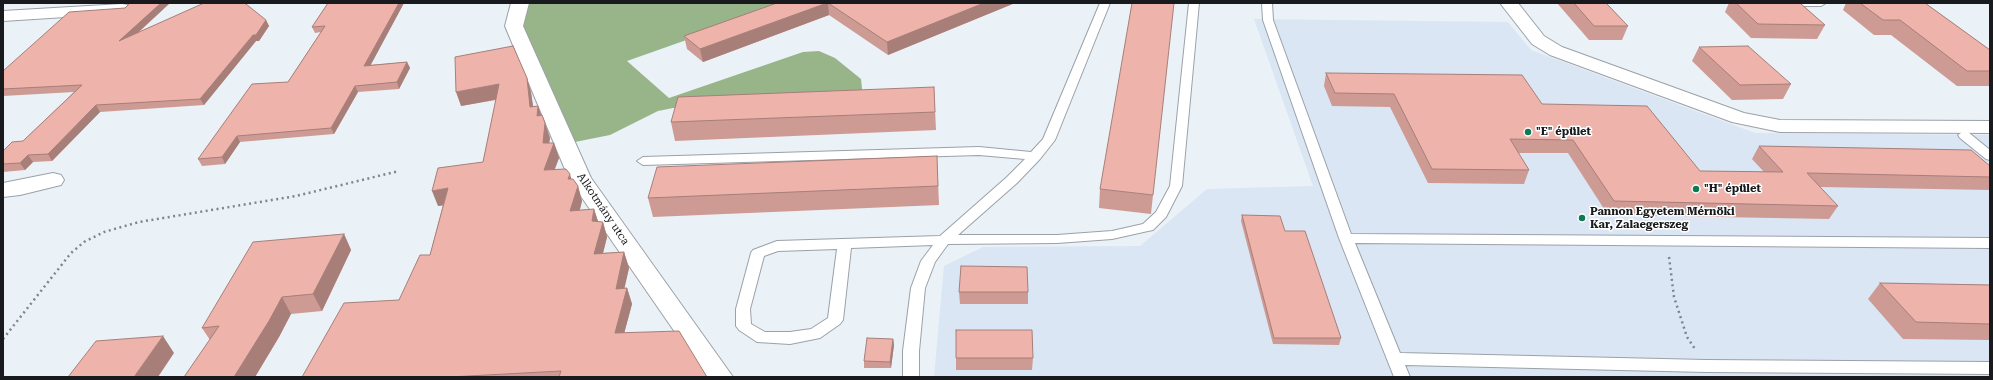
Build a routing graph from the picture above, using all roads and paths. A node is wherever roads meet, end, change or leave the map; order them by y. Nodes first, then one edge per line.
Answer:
1 (520, 3) edge
2 (1105, 3) edge
3 (1194, 3) edge
4 (1267, 3) edge
5 (1509, 3) edge
6 (1782, 3) edge
7 (1821, 3) edge
8 (122, 9) edge
9 (3, 16) edge
10 (1990, 127) edge
11 (1964, 135) dead end
12 (1036, 156) junction
13 (1990, 156) edge
14 (643, 161) dead end
15 (399, 171) dead end
16 (53, 180) dead end
17 (3, 190) edge
18 (1346, 238) junction
19 (944, 240) junction
20 (1990, 242) edge
21 (845, 244) junction
22 (1666, 253) dead end
23 (1687, 337) dead end
24 (3, 339) edge
25 (1395, 359) junction
26 (1990, 368) edge
27 (720, 377) edge
28 (911, 377) edge
29 (1402, 377) edge

1 - 27 street, Alkotmány utca
2 - 12 lane
3 - 19 lane
4 - 18 lane
5 - 10 street
6 - 7 lane
8 - 9 street
11 - 13 lane
12 - 14 lane
12 - 19 lane
15 - 24 path
16 - 17 street
18 - 20 lane
18 - 25 lane
19 - 21 lane
19 - 28 lane
21 - 21 lane
22 - 23 path
25 - 26 lane
25 - 29 lane

